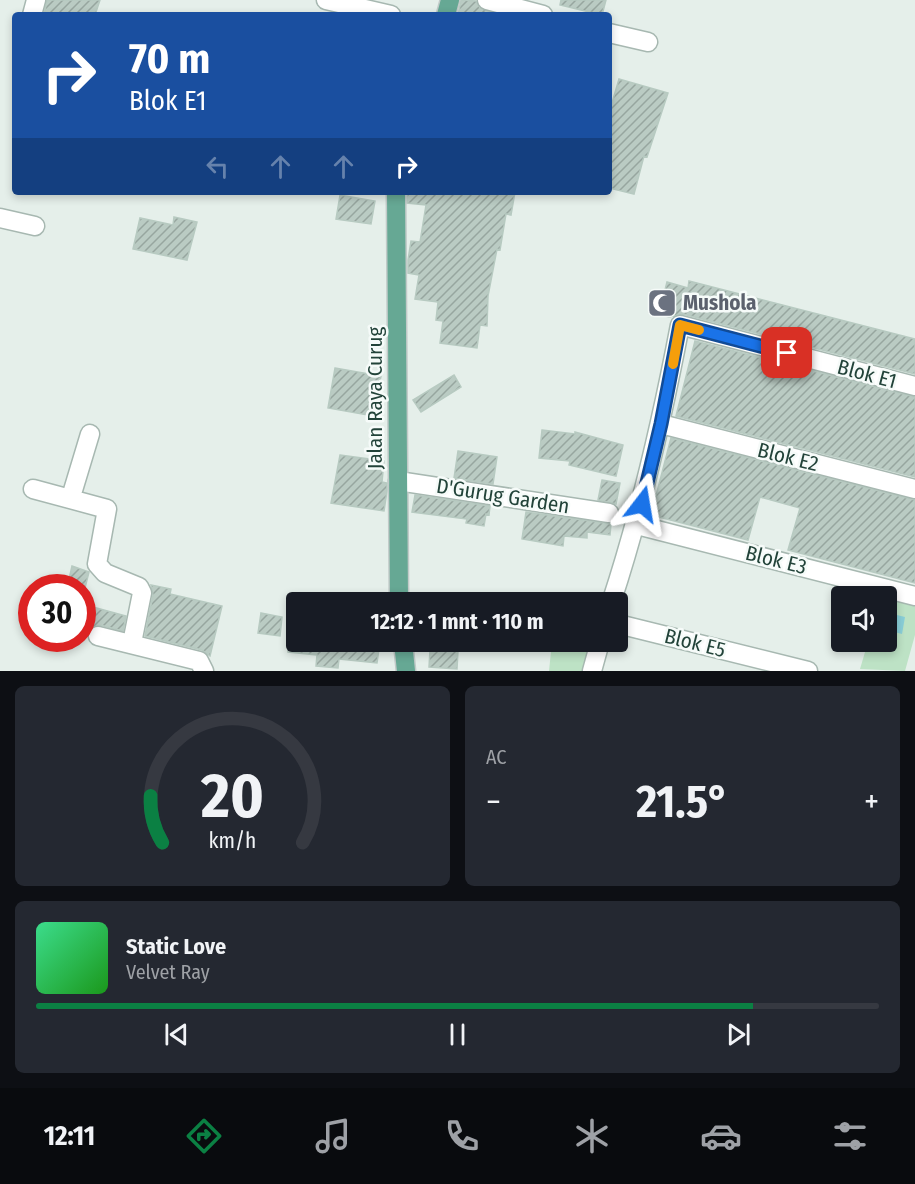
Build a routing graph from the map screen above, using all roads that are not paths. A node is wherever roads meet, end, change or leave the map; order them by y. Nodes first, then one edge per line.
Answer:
1 (326, 0) edge
2 (487, 0) edge
3 (379, 12) edge
4 (532, 12) edge
5 (612, 34) edge
6 (648, 42) dead end
7 (396, 195) edge
8 (0, 218) edge
9 (35, 226) dead end
10 (915, 386) edge
11 (661, 424) junction
12 (90, 434) dead end
13 (398, 481) junction
14 (33, 489) dead end
15 (915, 489) edge
16 (71, 497) junction
17 (609, 513) dead end
18 (637, 525) junction
19 (399, 592) edge
20 (615, 592) edge
21 (915, 596) edge
22 (628, 626) edge
23 (98, 636) dead end
24 (132, 643) junction
25 (404, 652) edge
26 (597, 652) edge
27 (204, 671) edge
28 (406, 671) edge
29 (592, 671) edge
30 (808, 671) edge

1 - 3 street
2 - 4 street
5 - 6 street
7 - 13 main road, Jalan Raya Curug
8 - 9 street
10 - 11 street, Blok E1
11 - 15 street, Blok E2
11 - 18 street
12 - 16 street
13 - 17 street, D'Gurug Garden
13 - 19 main road, Jalan Raya Curug
14 - 16 street
16 - 24 street
18 - 20 street
18 - 21 street, Blok E3
22 - 30 street, Blok E5
23 - 24 street
24 - 27 street
25 - 28 main road
26 - 29 street

